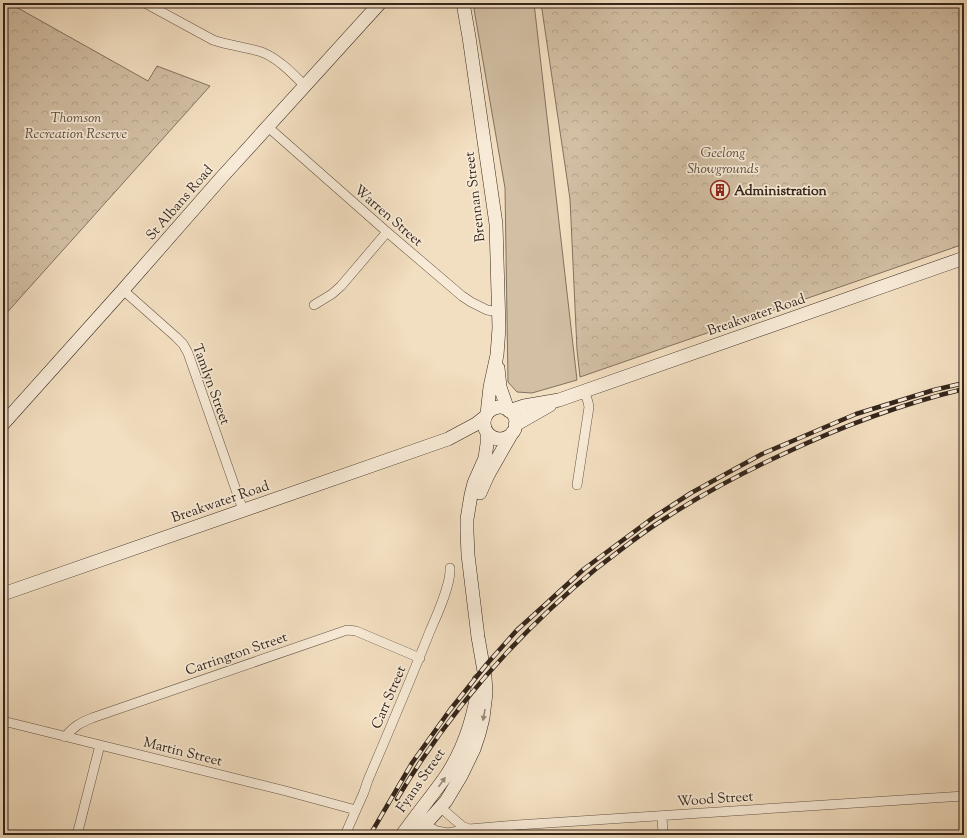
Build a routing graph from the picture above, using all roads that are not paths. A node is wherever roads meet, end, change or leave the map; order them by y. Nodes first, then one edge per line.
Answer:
1 (145, 3) edge
2 (380, 3) edge
3 (463, 3) edge
4 (469, 3) edge
5 (469, 37) junction
6 (305, 86) junction
7 (268, 127) junction
8 (387, 232) junction
9 (964, 258) edge
10 (123, 290) junction
11 (314, 304) dead end
12 (499, 312) junction
13 (497, 355) junction
14 (584, 391) junction
15 (559, 400) junction
16 (508, 410) junction
17 (486, 415) junction
18 (3, 424) edge
19 (513, 429) junction
20 (487, 433) junction
21 (448, 439) junction
22 (577, 485) dead end
23 (242, 510) junction
24 (468, 555) junction
25 (450, 568) dead end
26 (3, 594) edge
27 (480, 649) junction
28 (420, 658) junction
29 (3, 721) edge
30 (65, 737) junction
31 (100, 745) junction
32 (964, 796) edge
33 (427, 802) junction
34 (440, 807) junction
35 (356, 810) junction
36 (418, 813) junction
37 (662, 816) junction
38 (469, 829) junction
39 (421, 830) edge
40 (76, 835) edge
41 (345, 835) edge
42 (402, 835) edge
43 (663, 835) edge

1 - 6 street
2 - 6 street, St Albans Road
3 - 5 street, Brennan Street
4 - 5 street, Brennan Street
5 - 12 street, Brennan Street
6 - 7 street, St Albans Road
7 - 8 street, Warren Street
7 - 10 street, St Albans Road
8 - 11 street
8 - 12 street, Warren Street
9 - 14 street, Breakwater Road
10 - 18 street, St Albans Road
10 - 23 street, Tamlyn Street
12 - 13 street, Brennan Street
13 - 16 street, Brennan Street
13 - 17 street, Brennan Street
14 - 15 street, Breakwater Road
14 - 22 street
15 - 16 street, Breakwater Road
15 - 19 street, Breakwater Road
16 - 17 street
16 - 19 street
17 - 20 street
17 - 21 street, Breakwater Road
19 - 20 street
19 - 24 street, Fyans Street
20 - 21 street, Breakwater Road
20 - 24 street, Fyans Street
21 - 23 street, Breakwater Road
23 - 26 street, Breakwater Road
24 - 27 street, Fyans Street
25 - 28 street, Carr Street
33 -> 27 street, Fyans Street
27 -> 34 street, Fyans Street
28 - 30 street, Carrington Street
28 - 35 street, Carr Street
29 - 30 street, Martin Street
30 - 31 street, Martin Street
31 - 35 street, Martin Street
31 - 40 street
32 - 37 street, Wood Street
33 - 34 street
33 - 36 street, Fyans Street
34 - 38 street
34 - 39 street, Fyans Street
35 - 41 street, Carr Street
36 - 39 street
36 - 42 street, Fyans Street
37 - 38 street, Wood Street
37 - 43 street
38 - 39 street, Wood Street

